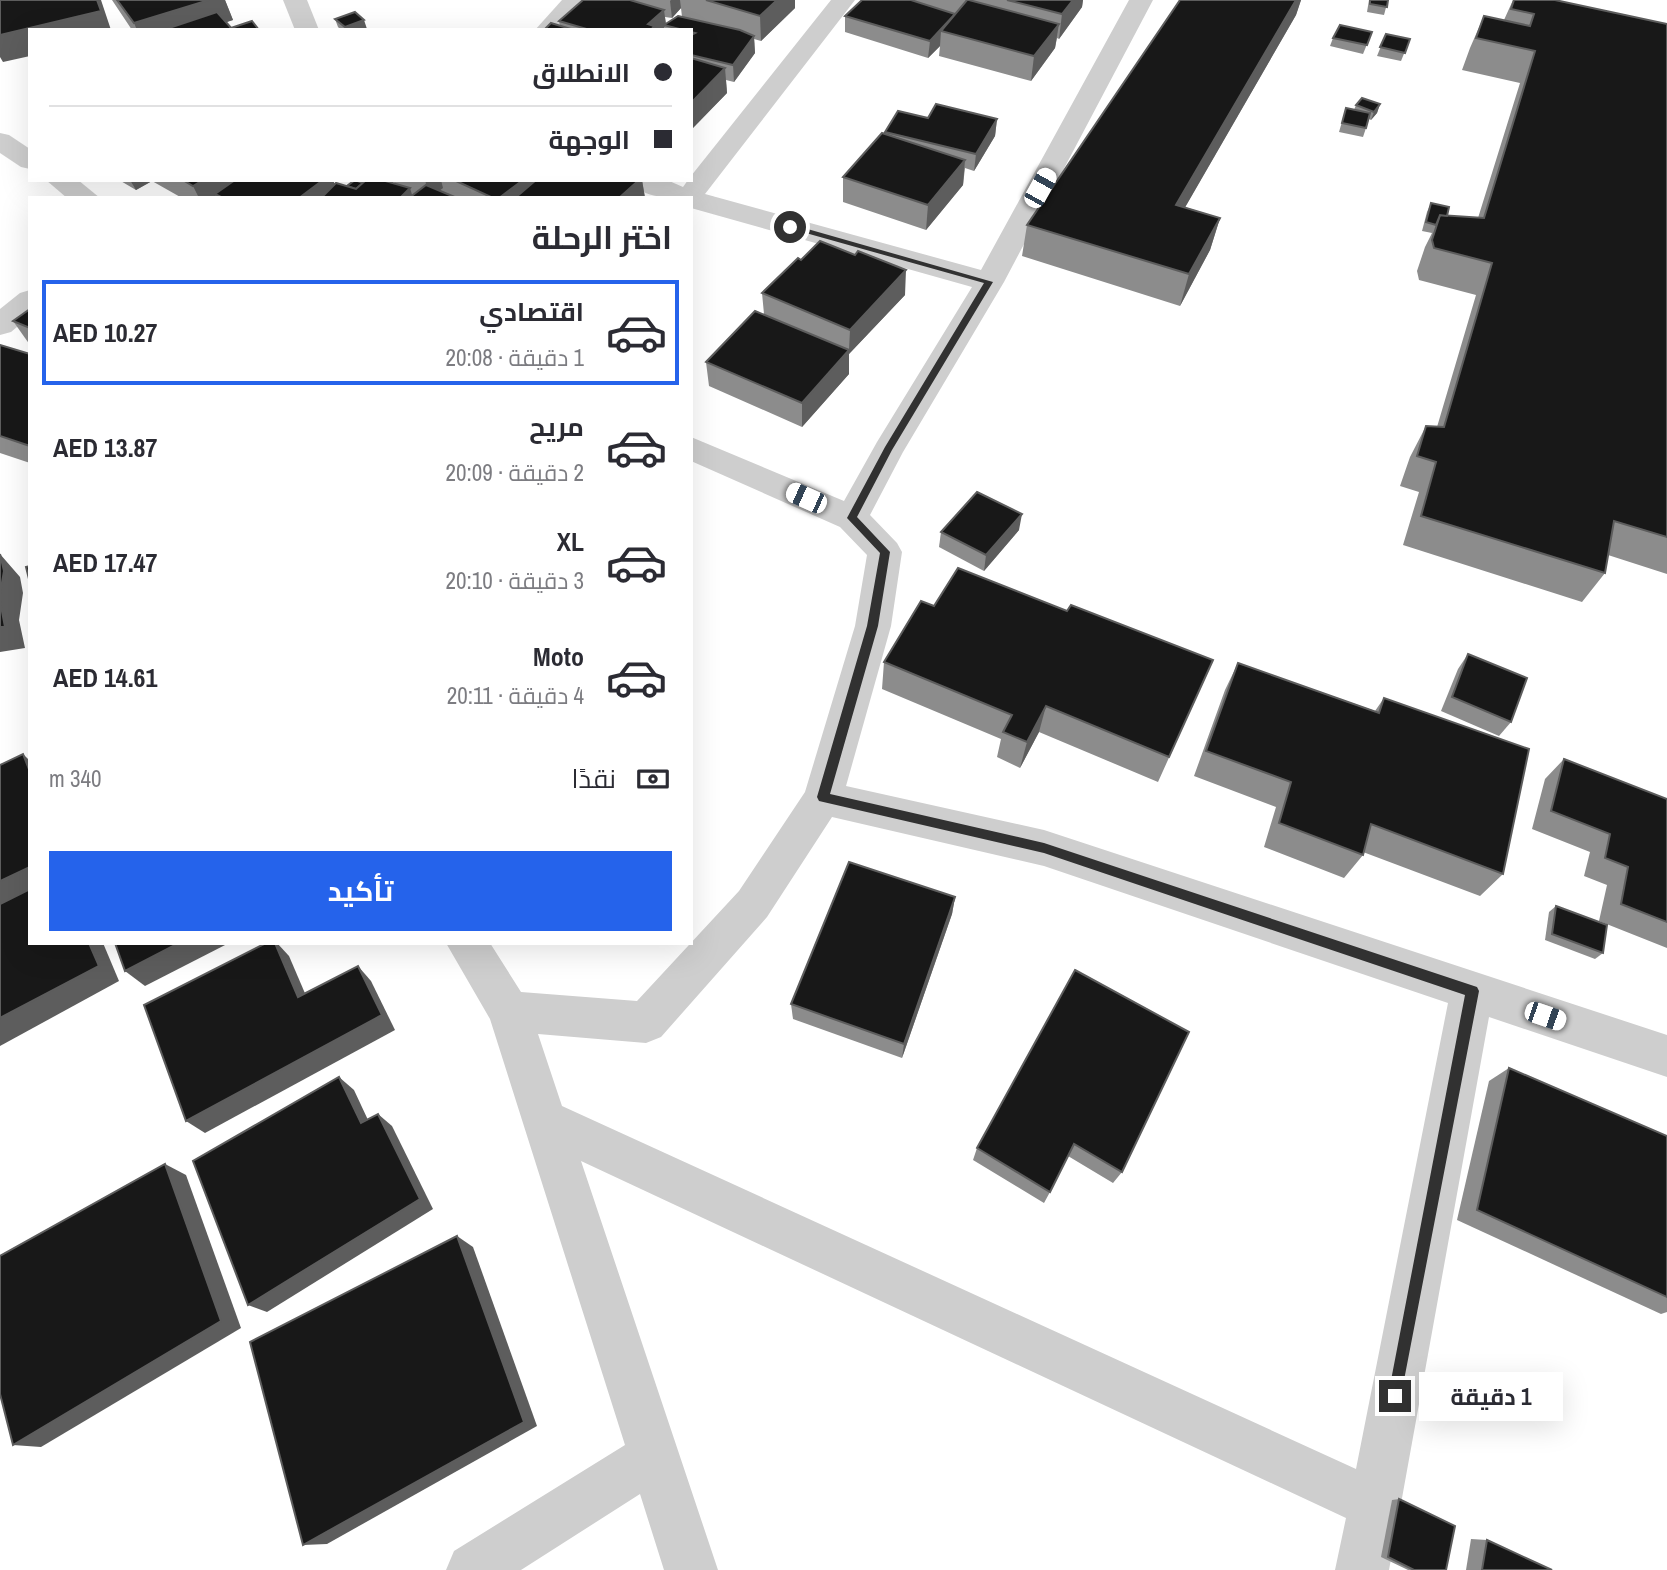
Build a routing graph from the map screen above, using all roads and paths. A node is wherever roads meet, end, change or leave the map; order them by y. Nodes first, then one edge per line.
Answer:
1 (295, 0) edge
2 (575, 0) edge
3 (843, 0) edge
4 (1141, 0) edge
5 (306, 28) edge
6 (549, 28) edge
7 (0, 141) edge
8 (28, 159) edge
9 (63, 182) edge
10 (647, 182) edge
11 (83, 196) edge
12 (684, 196) edge
13 (691, 196) edge
14 (693, 199) edge
15 (989, 282) junction
16 (28, 302) edge
17 (0, 325) edge
18 (693, 449) edge
19 (852, 518) junction
20 (823, 797) junction
21 (468, 945) edge
22 (1472, 991) junction
23 (509, 1011) junction
24 (1667, 1056) edge
25 (545, 1121) junction
26 (654, 1456) junction
27 (1374, 1504) junction
28 (473, 1570) edge
29 (691, 1570) edge
30 (1362, 1570) edge

1 - 5 street
2 - 6 street
3 - 13 street
4 - 15 street
7 - 8 street
9 - 11 street
10 - 12 street
14 - 15 street
15 - 19 street
16 - 17 street
18 - 19 street
19 - 20 street
20 - 22 street
20 - 23 street
21 - 23 street
22 - 24 street
22 - 27 street
23 - 25 street
25 - 26 street
25 - 27 street
26 - 28 street
26 - 29 street
27 - 30 street

